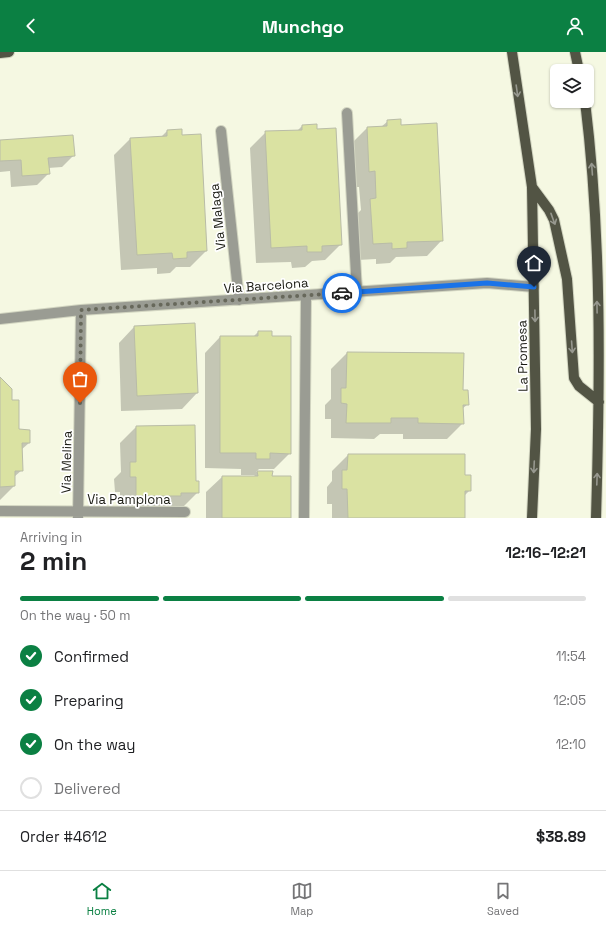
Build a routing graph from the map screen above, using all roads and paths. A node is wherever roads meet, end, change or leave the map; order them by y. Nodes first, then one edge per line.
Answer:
1 (8, 52) edge
2 (512, 52) edge
3 (575, 52) edge
4 (0, 53) edge
5 (578, 64) edge
6 (586, 108) edge
7 (347, 113) dead end
8 (221, 131) dead end
9 (532, 187) junction
10 (534, 287) junction
11 (357, 292) junction
12 (306, 296) junction
13 (239, 300) junction
14 (81, 310) junction
15 (0, 319) edge
16 (603, 401) edge
17 (0, 511) edge
18 (186, 512) dead end
19 (78, 515) edge
20 (304, 518) edge
21 (532, 518) edge
22 (596, 518) edge

1 - 4 main road
2 -> 9 main road, La Promesa
3 - 5 main road
16 -> 6 main road
7 - 11 street
8 - 13 street, Via Malaga
9 - 10 main road, La Promesa
9 -> 16 main road
10 - 11 street, Via Barcelona
10 -> 21 main road, La Promesa
11 - 12 street, Via Barcelona
12 - 13 street, Via Barcelona
12 - 20 street
13 - 14 street, Via Barcelona
14 - 15 street, Via Barcelona
14 - 19 street, Via Melina
22 -> 16 main road
17 - 19 street, Via Pamplona
18 - 19 street, Via Pamplona

